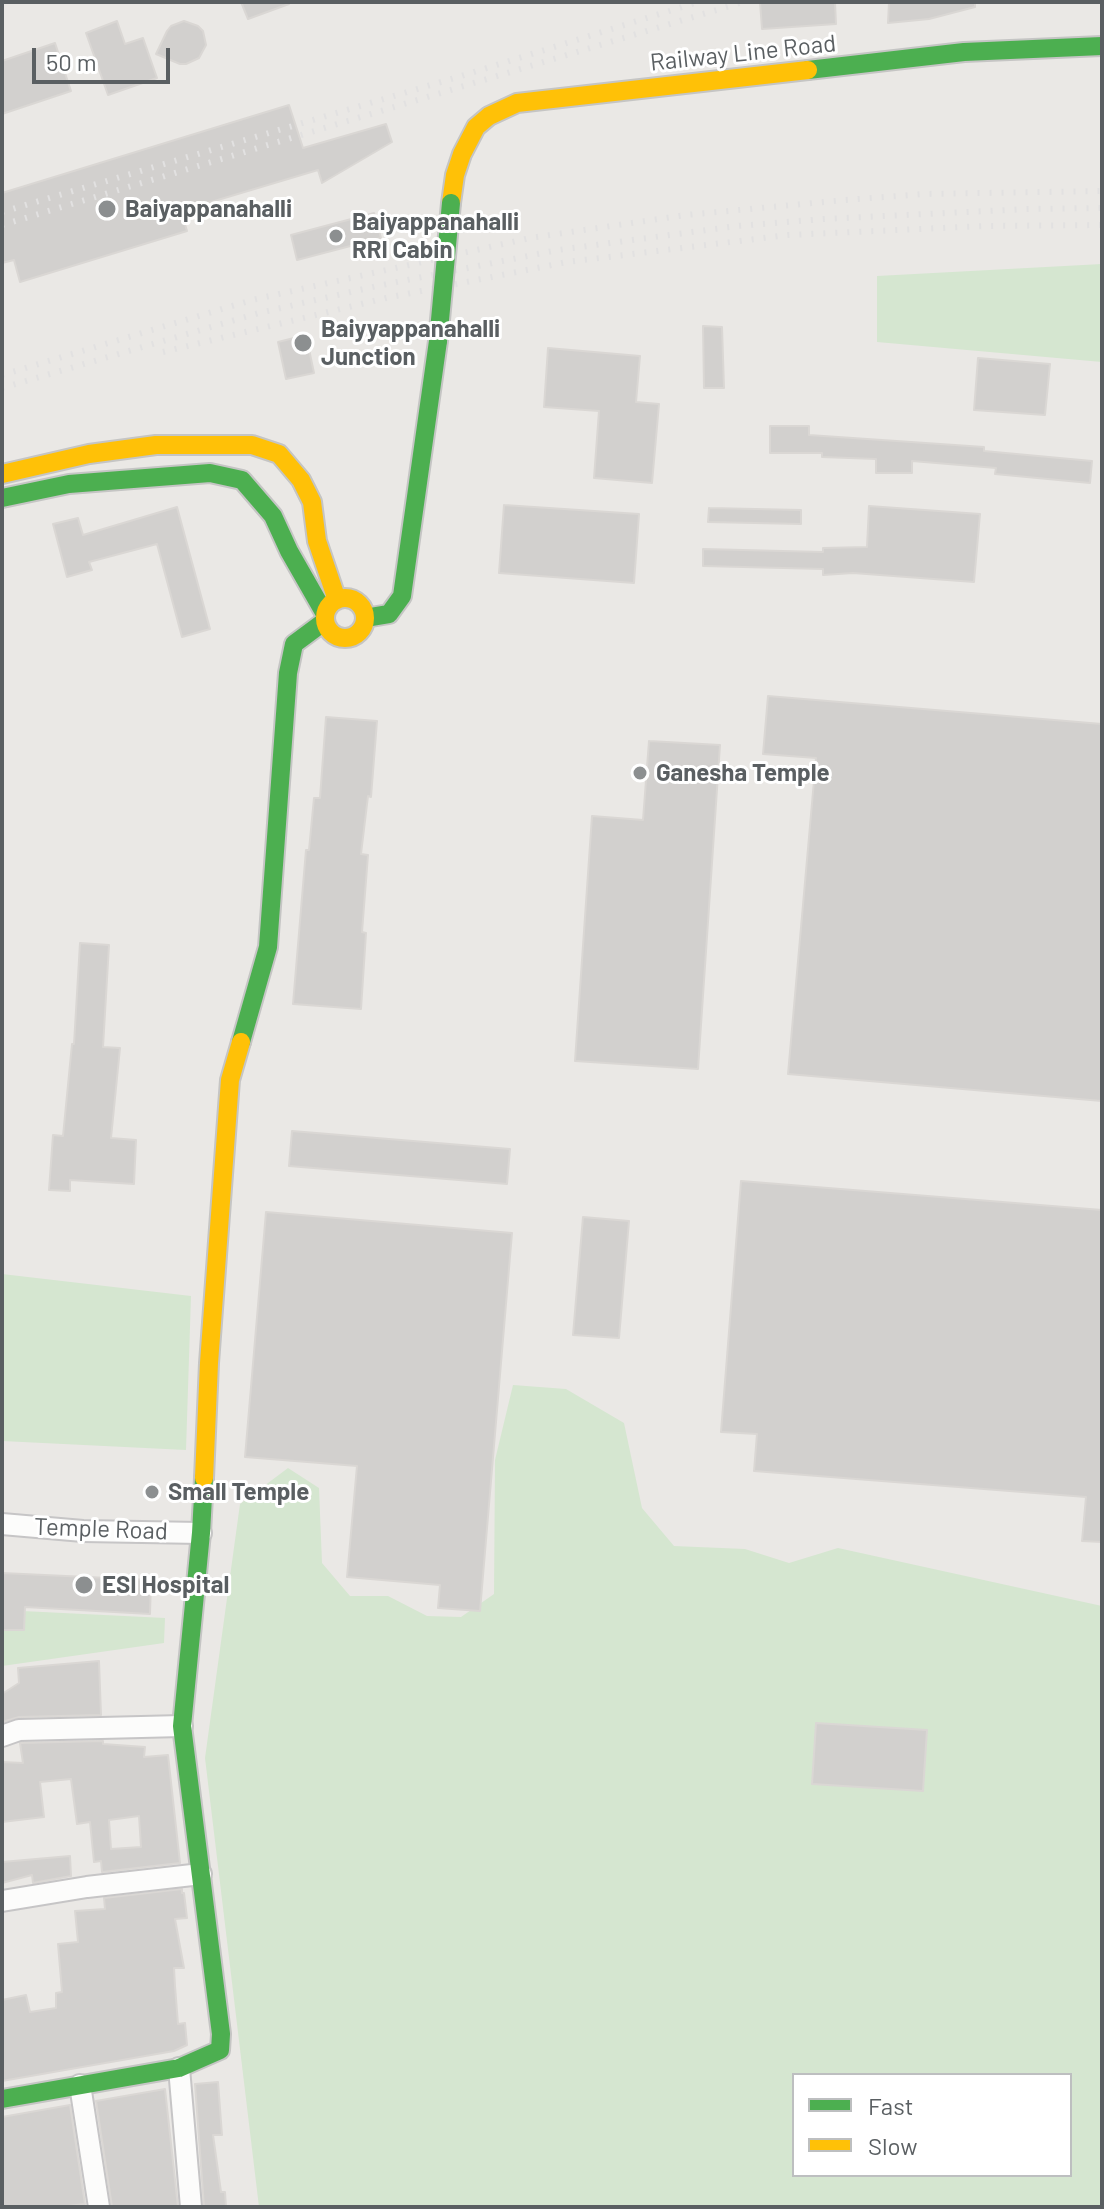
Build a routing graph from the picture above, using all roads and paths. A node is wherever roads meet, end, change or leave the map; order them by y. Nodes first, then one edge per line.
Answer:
1 (1102, 32) edge
2 (1102, 46) edge
3 (964, 52) junction
4 (2, 474) edge
5 (2, 498) edge
6 (329, 612) junction
7 (365, 618) junction
8 (2, 1524) edge
9 (201, 1533) junction
10 (182, 1726) junction
11 (2, 1736) edge
12 (201, 1874) junction
13 (2, 1901) edge
14 (179, 2068) junction
15 (80, 2085) junction
16 (2, 2099) edge
17 (99, 2207) edge
18 (191, 2207) edge

1 - 3 main road
2 - 3 main road, Railway Line Road
3 - 7 main road, Railway Line Road, bridge
4 - 6 main road
5 - 6 main road
6 - 7 main road
6 - 7 main road
6 - 9 main road
8 - 9 street, Temple Road
9 - 10 main road
10 - 11 street
10 - 12 main road
12 - 13 street
12 - 14 main road
14 - 15 main road
14 - 18 street
15 - 16 main road
15 - 17 street

